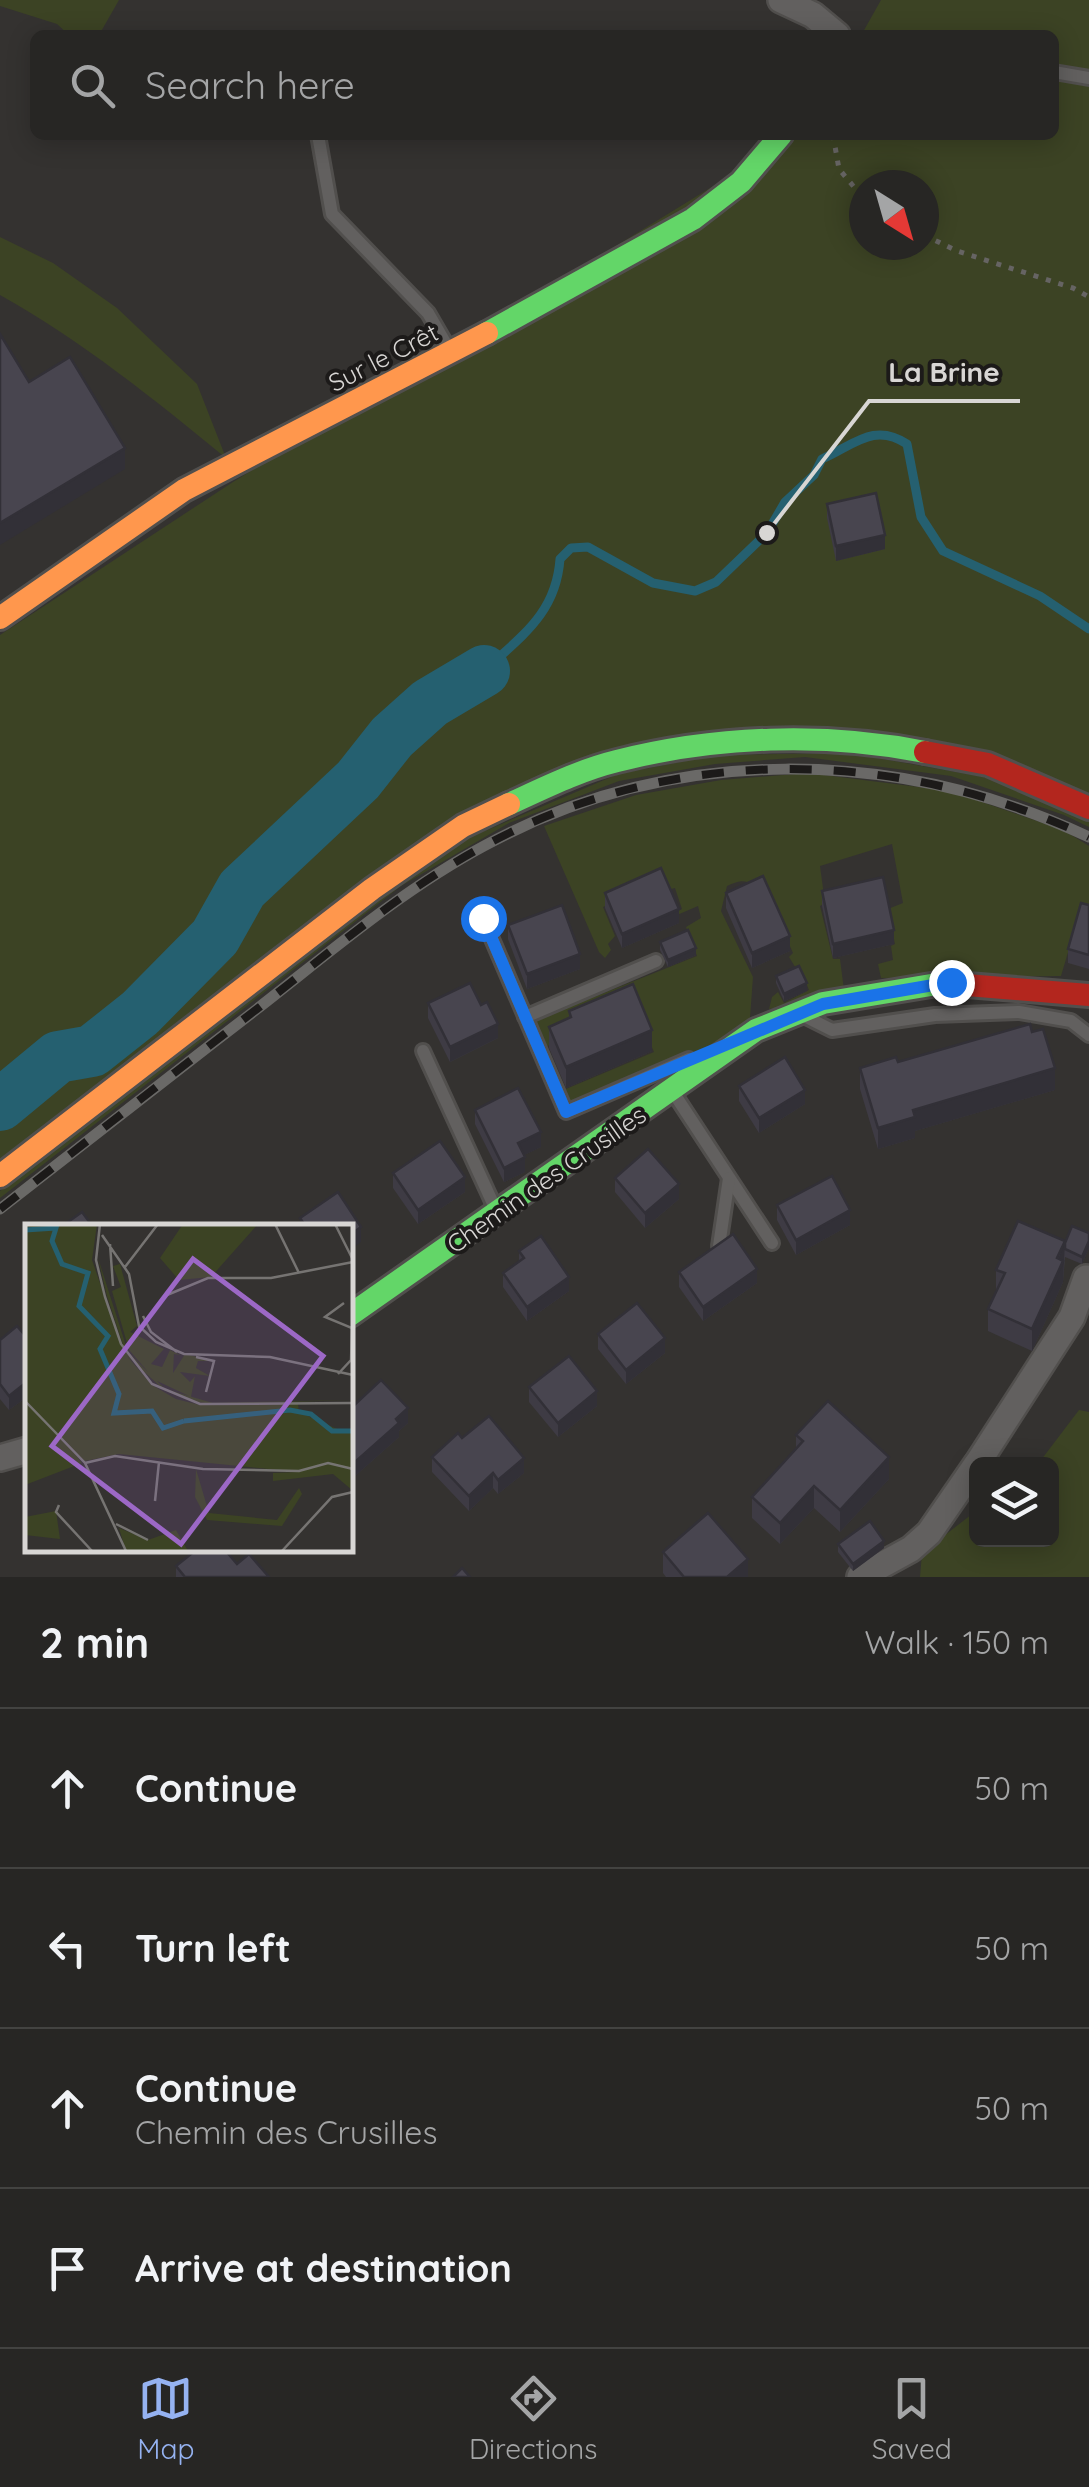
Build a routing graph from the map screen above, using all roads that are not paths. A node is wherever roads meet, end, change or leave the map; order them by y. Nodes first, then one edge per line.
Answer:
1 (781, 0) edge
2 (831, 30) edge
3 (1059, 73) edge
4 (1089, 78) edge
5 (319, 140) edge
6 (777, 140) edge
7 (452, 353) junction
8 (0, 618) edge
9 (1089, 808) edge
10 (483, 918) dead end
11 (656, 961) dead end
12 (1089, 995) edge
13 (800, 1013) junction
14 (525, 1017) junction
15 (756, 1030) junction
16 (1089, 1035) edge
17 (423, 1050) dead end
18 (672, 1090) junction
19 (0, 1176) edge
20 (729, 1178) junction
21 (498, 1212) junction
22 (772, 1243) dead end
23 (720, 1246) edge
24 (1086, 1278) dead end
25 (352, 1314) edge
26 (25, 1451) edge
27 (982, 1457) edge
28 (0, 1458) edge
29 (969, 1476) edge
30 (860, 1577) edge

1 - 2 street
3 - 4 lane
5 - 7 lane
6 - 7 street, Sur le Crêt
7 - 8 street, Sur le Crêt
9 - 19 street
10 - 14 lane
11 - 14 lane
12 - 13 street, Chemin des Crusilles
13 - 15 street, Chemin des Crusilles
13 - 16 lane
14 - 15 lane
15 - 18 street, Chemin des Crusilles
17 - 21 lane
18 - 20 lane
18 - 21 street, Chemin des Crusilles
20 - 22 lane
20 - 23 lane
21 - 25 street, Chemin des Crusilles
24 - 27 street
26 - 28 street
29 - 30 street

